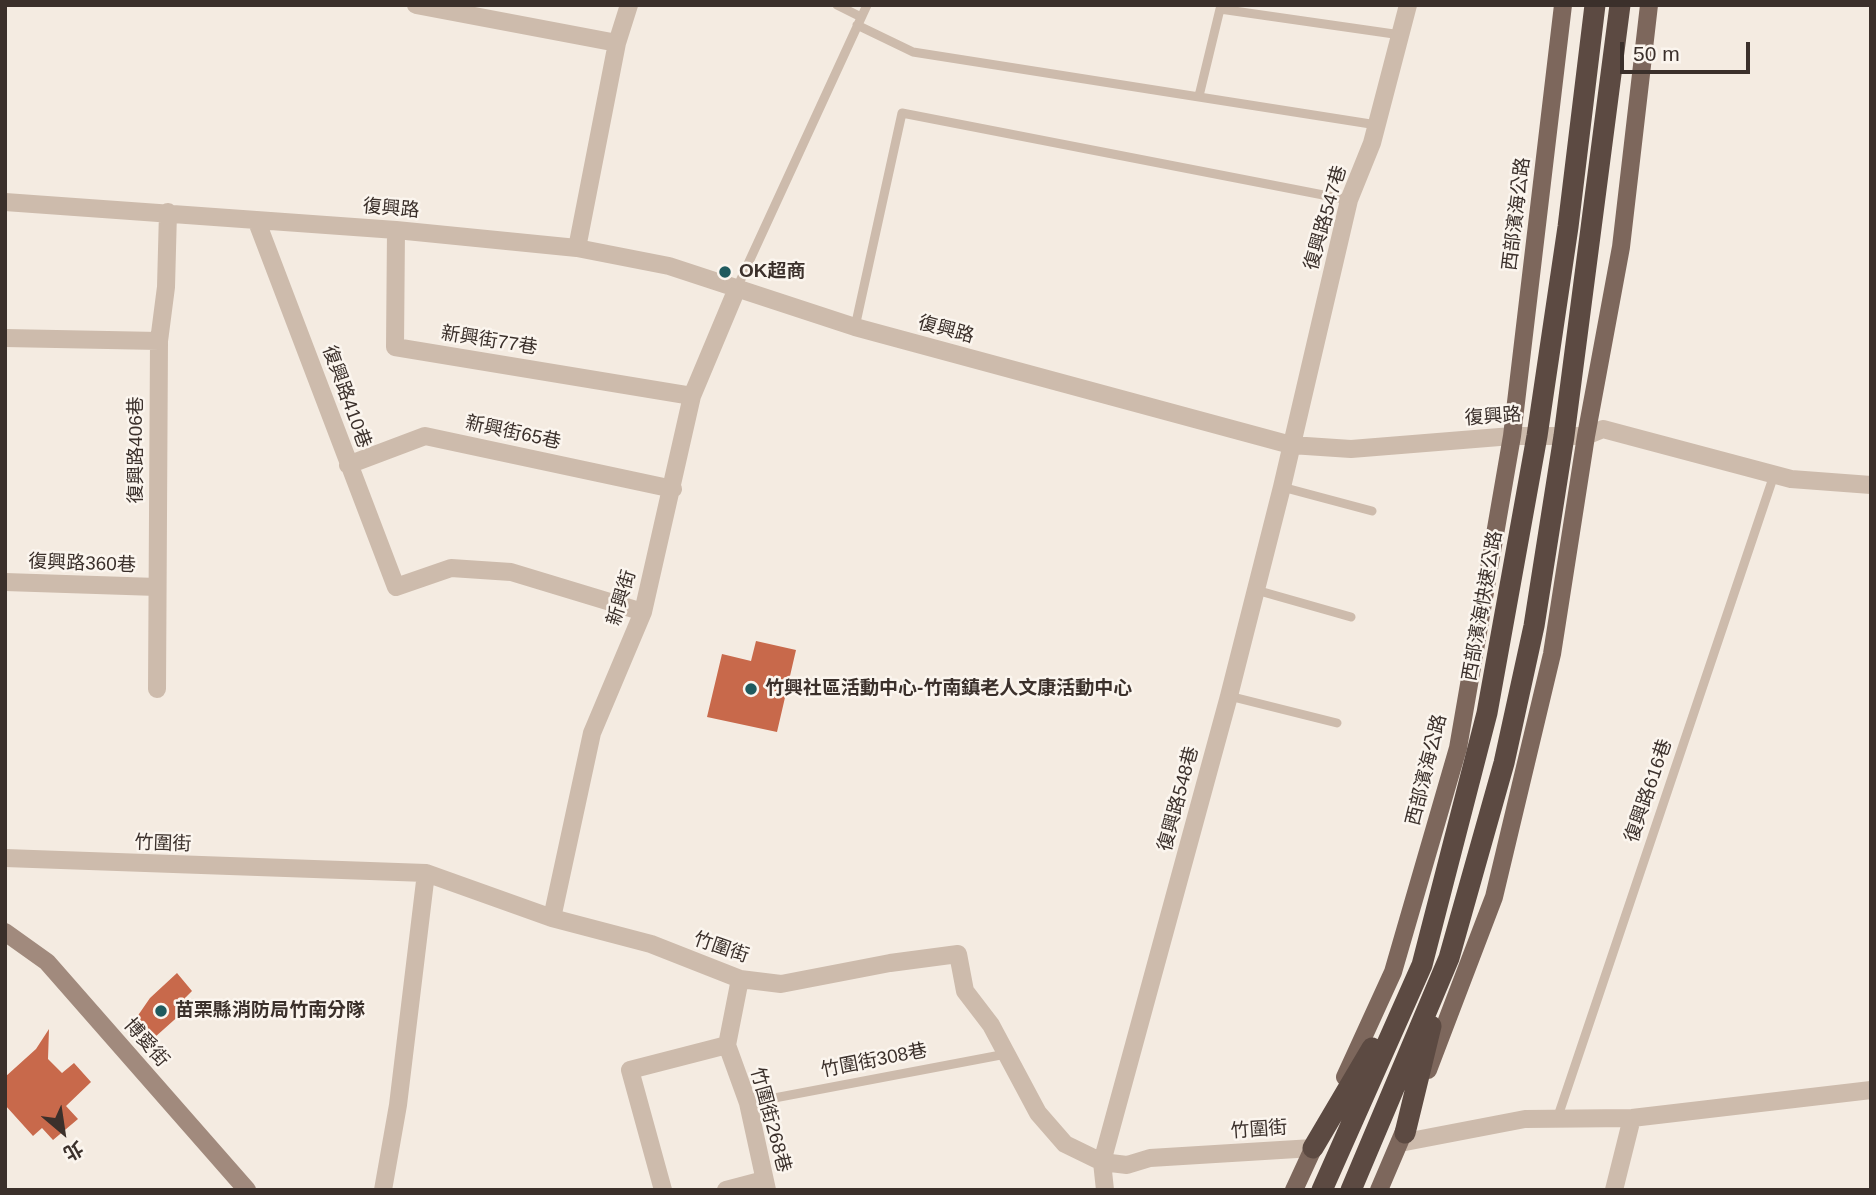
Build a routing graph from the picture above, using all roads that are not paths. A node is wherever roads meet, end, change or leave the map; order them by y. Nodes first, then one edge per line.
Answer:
1 (416, 5) edge
2 (629, 5) edge
3 (837, 5) edge
4 (867, 5) edge
5 (1408, 5) edge
6 (1563, 5) edge
7 (1595, 5) edge
8 (1620, 5) edge
9 (1649, 5) edge
10 (859, 21) junction
11 (1401, 35) junction
12 (617, 43) junction
13 (1199, 96) junction
14 (1377, 125) junction
15 (1349, 200) junction
16 (5, 202) edge
17 (168, 212) junction
18 (257, 222) junction
19 (396, 230) junction
20 (577, 248) junction
21 (736, 291) junction
22 (855, 327) junction
23 (5, 338) edge
24 (159, 341) junction
25 (692, 396) junction
26 (1513, 436) junction
27 (1536, 436) junction
28 (1564, 436) junction
29 (1586, 436) junction
30 (1291, 445) junction
31 (348, 465) junction
32 (1774, 475) junction
33 (1871, 485) edge
34 (1282, 487) junction
35 (673, 489) junction
36 (1372, 511) dead end
37 (5, 582) edge
38 (157, 587) junction
39 (1256, 590) junction
40 (643, 612) junction
41 (1351, 617) dead end
42 (157, 689) dead end
43 (1229, 696) junction
44 (1337, 723) dead end
45 (5, 858) edge
46 (426, 873) junction
47 (552, 918) junction
48 (5, 932) edge
49 (1449, 958) junction
50 (1422, 965) junction
51 (740, 979) junction
52 (727, 1045) junction
53 (1006, 1054) junction
54 (1871, 1090) edge
55 (748, 1102) junction
56 (1632, 1118) junction
57 (1557, 1119) junction
58 (1402, 1138) junction
59 (1313, 1148) junction
60 (1102, 1162) junction
61 (765, 1185) edge
62 (247, 1190) edge
63 (383, 1190) edge
64 (663, 1190) edge
65 (726, 1190) edge
66 (1105, 1190) edge
67 (1294, 1190) edge
68 (1322, 1190) edge
69 (1352, 1190) edge
70 (1379, 1190) edge
71 (1614, 1190) edge

1 - 12 street
2 - 12 street
3 - 10 lane
4 - 10 lane
5 - 11 street, 復興路547巷
6 - 26 main road, 西部濱海公路
7 - 27 highway, 西部濱海快速公路
8 - 28 highway
9 - 29 main road
10 - 13 lane
10 - 21 lane
11 - 13 lane
11 - 14 street, 復興路547巷
12 - 20 street
13 - 14 lane
14 - 15 street, 復興路547巷
15 - 22 lane
15 - 30 street, 復興路547巷
16 - 17 street, 復興路
17 - 18 street, 復興路
17 - 24 street, 復興路406巷
18 - 19 street, 復興路
18 - 31 street, 復興路410巷
19 - 20 street, 復興路
19 - 25 street, 新興街77巷
20 - 21 street, 復興路
21 - 22 street, 復興路
21 - 25 street, 新興街
22 - 30 street, 復興路
23 - 24 street
24 - 38 street, 復興路406巷
25 - 35 street, 新興街
26 - 27 street, 復興路
26 - 30 street, 復興路
26 - 59 main road, 西部濱海公路
27 - 28 street, 復興路
27 - 50 highway, 西部濱海快速公路
28 - 29 street, 復興路
28 - 49 highway
29 - 32 street, 復興路
29 - 58 main road
30 - 34 street, 復興路548巷
31 - 35 street, 新興街65巷
31 - 40 street, 復興路410巷
32 - 33 street, 復興路
32 - 57 lane, 復興路616巷
34 - 36 lane
34 - 39 street, 復興路548巷
35 - 40 street, 新興街
37 - 38 street, 復興路360巷
38 - 42 street, 復興路406巷
39 - 41 lane
39 - 43 street, 復興路548巷
40 - 47 street, 新興街
43 - 44 lane
43 - 60 street, 復興路548巷
45 - 46 street, 竹圍街
46 - 47 street, 竹圍街
46 - 63 street
47 - 51 street, 竹圍街
48 - 62 street, 博愛街
49 - 58 highway
49 - 69 highway
50 - 59 highway
50 - 68 highway, 西部濱海快速公路
51 - 52 street
51 - 53 street, 竹圍街
52 - 55 street, 竹圍街268巷
52 - 64 street
53 - 55 lane, 竹圍街308巷
53 - 60 street, 竹圍街
54 - 56 street
55 - 61 street, 竹圍街268巷
56 - 57 street
56 - 71 street
57 - 58 street
58 - 70 main road
59 - 60 street, 竹圍街
59 - 67 main road, 西部濱海公路
60 - 66 street
61 - 65 street

